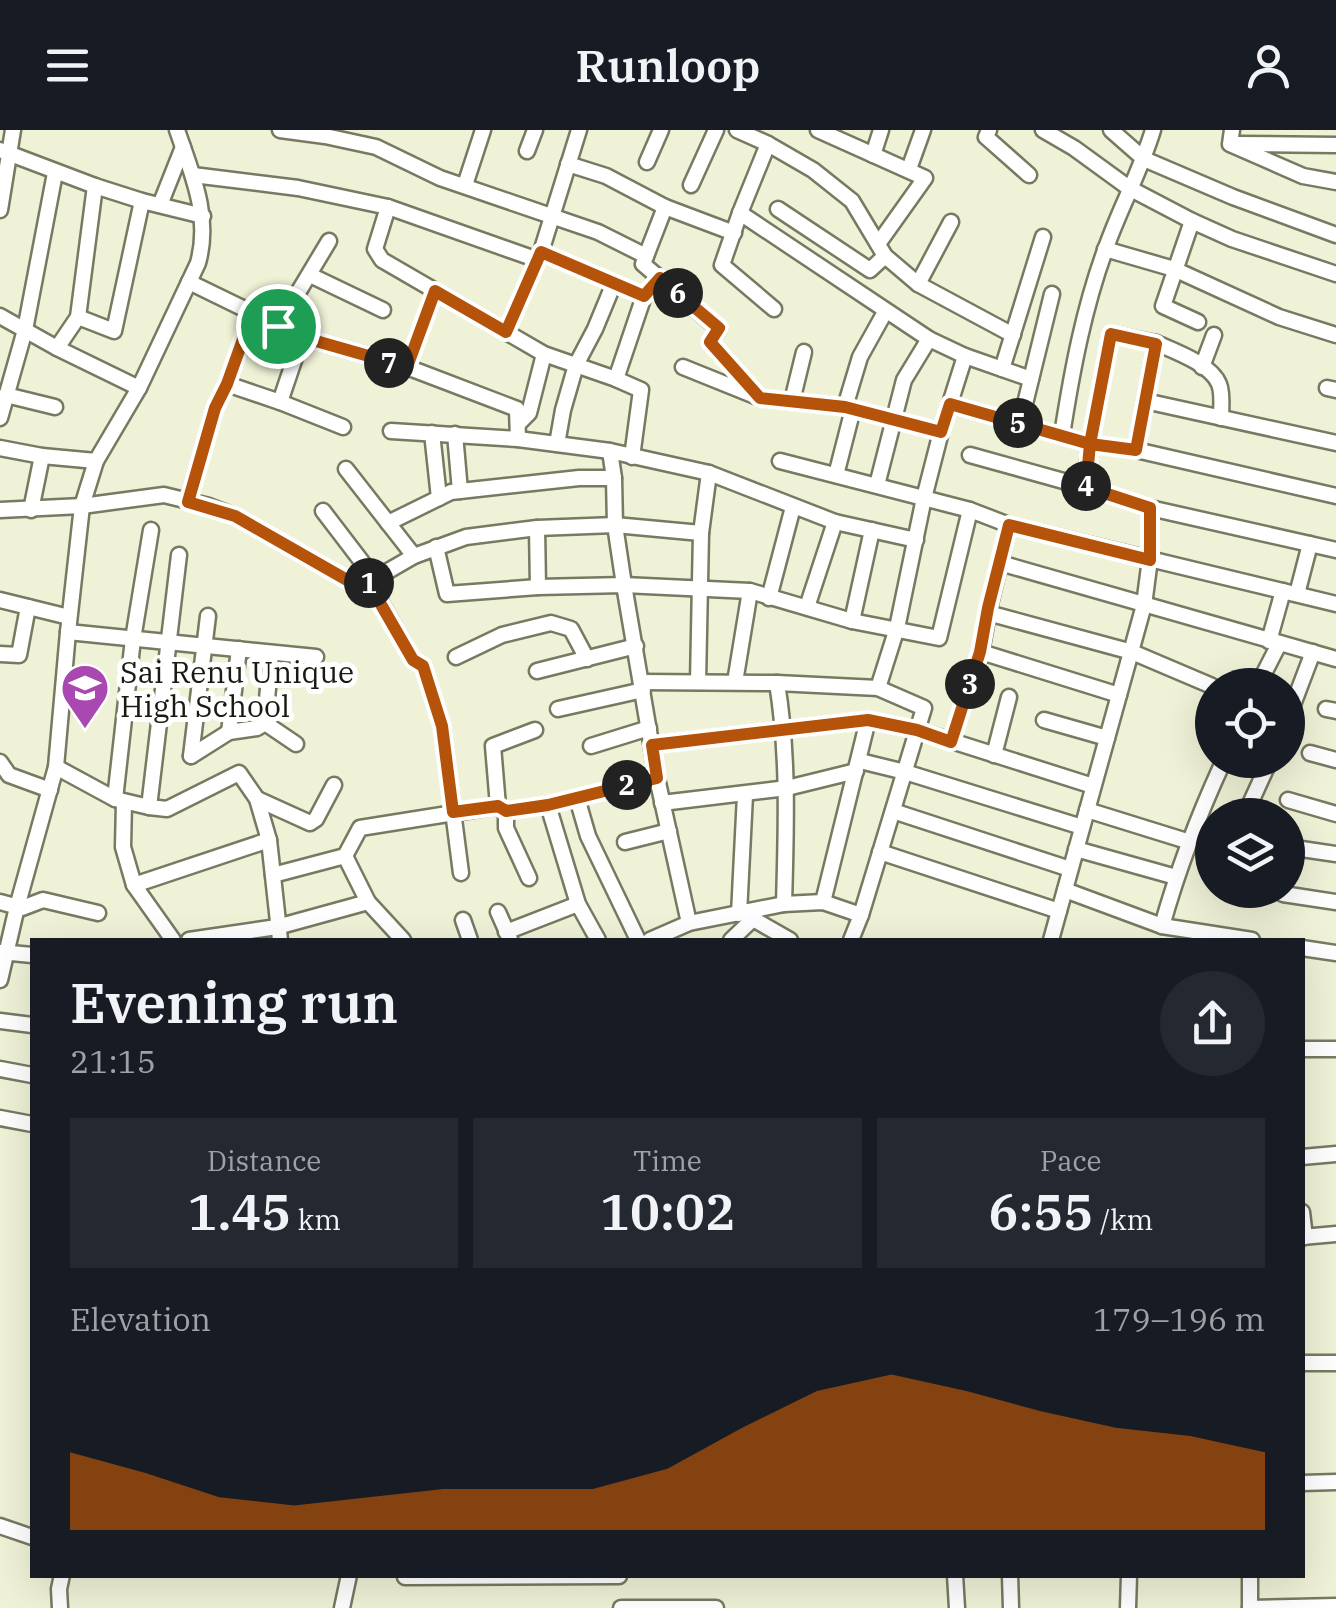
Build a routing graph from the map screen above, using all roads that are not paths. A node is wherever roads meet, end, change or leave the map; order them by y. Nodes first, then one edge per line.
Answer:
1 (13, 130) edge
2 (177, 130) edge
3 (280, 130) edge
4 (483, 130) edge
5 (534, 130) edge
6 (579, 130) edge
7 (661, 130) edge
8 (716, 130) edge
9 (737, 130) edge
10 (818, 130) edge
11 (881, 130) edge
12 (923, 130) edge
13 (989, 130) edge
14 (1043, 130) edge
15 (1075, 130) edge
16 (1112, 130) edge
17 (1154, 130) edge
18 (1231, 137) edge
19 (761, 138) edge
20 (1336, 145) edge
21 (183, 147) junction
22 (1074, 148) junction
23 (527, 151) dead end
24 (5, 152) edge
25 (873, 154) junction
26 (1144, 160) junction
27 (647, 162) dead end
28 (568, 164) junction
29 (909, 169) junction
30 (55, 172) junction
31 (1029, 174) dead end
32 (193, 175) junction
33 (1336, 182) edge
34 (465, 185) junction
35 (691, 185) dead end
36 (95, 186) junction
37 (1129, 188) junction
38 (142, 201) junction
39 (160, 205) junction
40 (388, 207) junction
41 (665, 207) junction
42 (778, 209) dead end
43 (0, 210) edge
44 (740, 213) junction
45 (203, 216) junction
46 (553, 216) junction
47 (1192, 221) junction
48 (951, 222) dead end
49 (734, 234) junction
50 (1336, 235) edge
51 (1043, 236) dead end
52 (329, 240) dead end
53 (881, 250) junction
54 (1105, 250) junction
55 (540, 256) junction
56 (646, 256) junction
57 (1174, 269) junction
58 (1336, 274) edge
59 (310, 276) junction
60 (660, 278) junction
61 (188, 282) junction
62 (614, 283) junction
63 (918, 284) junction
64 (435, 291) junction
65 (1052, 294) dead end
66 (644, 296) junction
67 (774, 309) dead end
68 (382, 310) dead end
69 (885, 312) junction
70 (252, 314) junction
71 (0, 316) edge
72 (78, 318) junction
73 (1198, 322) dead end
74 (278, 326) junction
75 (25, 330) junction
76 (506, 332) junction
77 (1013, 335) junction
78 (1336, 335) edge
79 (1214, 336) dead end
80 (302, 337) junction
81 (929, 339) junction
82 (1156, 344) junction
83 (58, 348) junction
84 (804, 352) dead end
85 (544, 354) junction
86 (964, 356) junction
87 (576, 366) junction
88 (1202, 366) junction
89 (407, 367) junction
90 (682, 367) dead end
91 (1002, 368) junction
92 (616, 379) junction
93 (1031, 379) junction
94 (227, 384) junction
95 (139, 388) junction
96 (6, 396) junction
97 (760, 398) junction
98 (792, 401) junction
99 (1146, 401) junction
100 (280, 402) junction
101 (950, 404) junction
102 (55, 407) dead end
103 (849, 408) junction
104 (0, 418) edge
105 (1221, 418) junction
106 (894, 420) junction
107 (1020, 424) junction
108 (343, 427) dead end
109 (391, 432) dead end
110 (518, 432) junction
111 (941, 432) junction
112 (432, 433) junction
113 (455, 434) junction
114 (1062, 435) junction
115 (1336, 443) edge
116 (557, 444) junction
117 (1090, 444) junction
118 (0, 448) edge
119 (1136, 450) junction
120 (610, 451) junction
121 (970, 454) dead end
122 (42, 456) junction
123 (632, 457) junction
124 (96, 461) junction
125 (780, 461) dead end
126 (346, 469) dead end
127 (708, 473) junction
128 (836, 475) junction
129 (614, 478) junction
130 (877, 485) junction
131 (1086, 487) junction
132 (460, 492) junction
133 (1336, 496) edge
134 (438, 498) junction
135 (924, 498) junction
136 (188, 502) junction
137 (82, 506) junction
138 (793, 507) junction
139 (1150, 508) junction
140 (0, 510) edge
141 (31, 510) junction
142 (323, 510) dead end
143 (970, 510) junction
144 (835, 522) junction
145 (388, 523) junction
146 (615, 524) junction
147 (1009, 525) junction
148 (536, 528) junction
149 (151, 530) dead end
150 (872, 530) junction
151 (701, 534) junction
152 (916, 540) junction
153 (1310, 544) junction
154 (436, 547) junction
155 (1336, 550) edge
156 (179, 555) dead end
157 (414, 556) junction
158 (1150, 560) junction
159 (1000, 563) junction
160 (372, 581) junction
161 (624, 585) junction
162 (538, 587) junction
163 (699, 588) junction
164 (750, 591) junction
165 (1290, 593) junction
166 (769, 598) junction
167 (0, 600) edge
168 (1336, 604) edge
169 (1144, 605) junction
170 (28, 607) junction
171 (807, 608) junction
172 (988, 614) junction
173 (208, 616) dead end
174 (852, 621) junction
175 (69, 624) junction
176 (897, 628) junction
177 (133, 639) junction
178 (168, 642) junction
179 (1274, 642) junction
180 (204, 646) junction
181 (636, 646) junction
182 (239, 650) junction
183 (980, 652) junction
184 (1132, 652) junction
185 (1313, 652) junction
186 (271, 653) junction
187 (0, 654) edge
188 (316, 657) dead end
189 (456, 657) dead end
190 (587, 659) junction
191 (1336, 659) edge
192 (1264, 668) edge
193 (537, 671) dead end
194 (1305, 673) edge
195 (1195, 679) edge
196 (698, 682) junction
197 (735, 682) junction
198 (777, 683) junction
199 (642, 686) junction
200 (878, 688) junction
201 (1119, 695) junction
202 (1009, 697) dead end
203 (558, 709) dead end
204 (868, 720) junction
205 (1044, 720) dead end
206 (266, 723) junction
207 (649, 728) junction
208 (784, 728) junction
209 (534, 730) dead end
210 (917, 730) junction
211 (229, 732) junction
212 (1106, 738) junction
213 (951, 742) junction
214 (296, 744) dead end
215 (652, 745) junction
216 (591, 746) dead end
217 (1310, 753) dead end
218 (994, 755) junction
219 (1336, 760) edge
220 (0, 762) edge
221 (858, 766) junction
222 (56, 768) junction
223 (904, 772) junction
224 (657, 778) junction
225 (334, 785) dead end
226 (1093, 786) junction
227 (786, 788) junction
228 (50, 790) junction
229 (745, 795) junction
230 (577, 798) junction
231 (120, 800) junction
232 (257, 800) junction
233 (662, 804) junction
234 (548, 805) junction
235 (1305, 805) edge
236 (149, 808) junction
237 (502, 809) junction
238 (1086, 810) junction
239 (453, 812) junction
240 (892, 812) junction
241 (1336, 814) edge
242 (1082, 827) junction
243 (1195, 827) edge
244 (669, 831) junction
245 (268, 840) junction
246 (625, 842) dead end
247 (1190, 842) junction
248 (1076, 849) junction
249 (1305, 849) edge
250 (880, 852) junction
251 (1336, 854) edge
252 (345, 856) junction
253 (1070, 870) junction
254 (461, 873) dead end
255 (273, 875) junction
256 (530, 878) dead end
257 (1176, 878) junction
258 (134, 885) junction
259 (1065, 890) junction
260 (1305, 897) edge
261 (0, 902) edge
262 (368, 902) junction
263 (823, 902) junction
264 (1336, 902) edge
265 (578, 904) junction
266 (784, 904) junction
267 (17, 907) junction
268 (1059, 911) junction
269 (498, 912) dead end
270 (98, 913) dead end
271 (861, 914) junction
272 (746, 915) junction
273 (463, 920) dead end
274 (689, 923) junction
275 (1162, 926) junction
276 (278, 934) edge
277 (508, 936) edge
278 (1196, 936) edge
279 (172, 938) edge
280 (219, 938) edge
281 (401, 938) edge
282 (469, 938) edge
283 (597, 938) edge
284 (637, 938) edge
285 (655, 938) edge
286 (732, 938) edge
287 (783, 938) edge
288 (852, 938) edge
289 (1052, 938) edge
290 (1224, 938) edge
291 (1305, 948) edge
292 (4, 952) edge
293 (1336, 953) edge
294 (30, 955) edge
295 (0, 980) edge
296 (0, 1021) edge
297 (30, 1026) edge
298 (1305, 1049) edge
299 (1336, 1049) edge
300 (0, 1069) edge
301 (30, 1076) edge
302 (0, 1118) edge
303 (30, 1124) edge
304 (1336, 1154) edge
305 (1305, 1157) edge
306 (1336, 1234) edge
307 (1305, 1237) edge
308 (1336, 1362) edge
309 (1305, 1363) edge
310 (1336, 1482) edge
311 (1305, 1483) edge
312 (0, 1526) edge
313 (30, 1536) edge
314 (61, 1578) edge
315 (348, 1578) edge
316 (956, 1578) edge
317 (1010, 1578) edge
318 (1129, 1578) edge
319 (1250, 1578) edge
320 (1336, 1606) edge
321 (60, 1608) edge
322 (342, 1608) edge
323 (621, 1608) edge
324 (716, 1608) edge
325 (957, 1608) edge
326 (1011, 1608) edge
327 (1128, 1608) edge
328 (1250, 1608) edge

1 - 24 street
2 - 21 street
3 - 34 street
4 - 34 street
5 - 23 street
6 - 28 street
7 - 27 street
8 - 35 street
9 - 19 street
10 - 25 street
11 - 25 street
12 - 29 street
13 - 31 street
14 - 22 street
15 - 22 street
16 - 26 street
17 - 26 street
18 - 20 street
18 - 33 street
19 - 44 street
19 - 53 street
21 - 32 street
21 - 39 street
22 - 37 street
24 - 30 street
24 - 43 street
25 - 29 street
26 - 37 street
26 - 50 street
28 - 41 street
28 - 46 street
29 - 53 street
30 - 36 street
30 - 75 street
32 - 40 street
32 - 45 street
34 - 46 street
36 - 38 street
36 - 72 street
37 - 47 street
37 - 54 street
38 - 39 street
38 - 72 street
39 - 45 street
40 - 55 street
40 - 64 street
41 - 49 street
41 - 56 street
42 - 53 street
44 - 49 street
44 - 69 street
45 - 61 street
46 - 55 street
46 - 56 street
47 - 57 street
47 - 58 street
48 - 63 street
49 - 67 street
51 - 77 street
52 - 59 street
53 - 63 street
54 - 57 street
54 - 114 street
55 - 62 street
55 - 76 street
56 - 60 street
57 - 73 street
57 - 78 street
59 - 68 street
59 - 74 street
60 - 66 street
60 - 97 street
61 - 70 street
61 - 95 street
62 - 66 street
62 - 87 street
63 - 77 street
64 - 76 street
64 - 89 street
65 - 93 street
66 - 92 street
69 - 81 street
69 - 103 street
70 - 74 street
70 - 94 street
71 - 75 street
72 - 83 street
74 - 80 street
75 - 83 street
75 - 96 street
76 - 85 street
77 - 91 street
79 - 88 street
80 - 89 street
80 - 100 street
81 - 86 street
81 - 106 street
82 - 88 street
82 - 99 street
82 - 117 street
83 - 95 street
84 - 98 street
85 - 87 street
85 - 110 street
86 - 91 street
86 - 101 street
87 - 92 street
87 - 116 street
88 - 105 street
89 - 110 street
90 - 97 street
91 - 93 street
92 - 123 street
93 - 107 street
94 - 100 street
94 - 136 street
95 - 124 street
96 - 102 street
96 - 104 street
97 - 98 street
98 - 103 street
99 - 105 street
99 - 119 street
100 - 108 street
101 - 107 street
101 - 111 street
103 - 106 street
103 - 128 street
105 - 115 street
106 - 111 street
106 - 130 street
107 - 114 street
109 - 112 street
110 - 113 street
110 - 116 street
111 - 135 street
112 - 113 street
112 - 134 street
113 - 132 street
114 - 117 street
116 - 120 street
117 - 119 street
117 - 131 street
118 - 122 street
119 - 133 street
120 - 123 street
120 - 129 street
121 - 131 street
122 - 124 street
122 - 141 street
123 - 127 street
124 - 137 street
125 - 128 street
126 - 145 street
127 - 138 street
127 - 151 street
128 - 130 street
129 - 132 street
129 - 146 street
130 - 135 street
131 - 139 street
132 - 134 street
134 - 145 street
135 - 143 street
135 - 152 street
136 - 137 street
136 - 160 street
137 - 141 street
137 - 175 street
138 - 144 street
138 - 166 street
139 - 153 street
139 - 158 street
140 - 141 street
142 - 160 street
143 - 147 street
143 - 176 street
144 - 150 street
144 - 171 street
145 - 157 street
146 - 148 street
146 - 151 street
146 - 161 street
147 - 158 street
147 - 159 street
148 - 154 street
148 - 162 street
149 - 177 street
150 - 152 street
150 - 174 street
151 - 163 street
152 - 176 street
153 - 155 street
153 - 165 street
154 - 157 street
154 - 162 street
156 - 178 street
157 - 160 street
158 - 165 street
158 - 169 street
159 - 169 street
159 - 172 street
160 - 239 street
161 - 162 street
161 - 163 street
161 - 181 street
163 - 164 street
163 - 196 street
164 - 166 street
164 - 197 street
165 - 168 street
165 - 179 street
166 - 171 street
167 - 170 street
169 - 179 street
169 - 184 street
170 - 175 street
170 - 187 street
171 - 174 street
172 - 183 street
172 - 184 street
173 - 180 street
174 - 176 street
175 - 177 street
175 - 222 street
176 - 200 street
177 - 178 street
177 - 231 street
178 - 180 street
178 - 236 street
179 - 185 street
179 - 192 street
180 - 182 street
180 - 211 street
181 - 190 street
181 - 199 street
182 - 186 street
182 - 211 street
183 - 201 street
183 - 213 street
184 - 195 street
184 - 201 street
185 - 191 street
185 - 194 street
186 - 188 street
186 - 206 street
189 - 190 street
190 - 193 street
196 - 197 street
196 - 199 street
197 - 198 street
198 - 200 street
198 - 208 street
199 - 203 street
199 - 207 street
200 - 210 street
201 - 212 street
202 - 218 street
204 - 208 street
204 - 210 street
204 - 221 street
205 - 212 street
206 - 211 street
206 - 214 street
207 - 215 street
207 - 216 street
208 - 215 street
208 - 227 street
209 - 237 street
210 - 213 street
210 - 223 street
212 - 226 street
213 - 218 street
215 - 224 street
217 - 219 street
218 - 226 street
220 - 228 street
221 - 223 street
221 - 227 street
221 - 263 street
222 - 228 street
222 - 231 street
223 - 240 street
223 - 242 street
224 - 230 street
224 - 233 street
225 - 232 street
226 - 238 street
227 - 229 street
227 - 266 street
228 - 267 street
229 - 233 street
229 - 272 street
230 - 234 street
230 - 284 street
231 - 236 street
231 - 258 street
232 - 236 street
232 - 245 street
233 - 244 street
234 - 237 street
234 - 265 street
235 - 241 street
237 - 239 street
237 - 256 street
238 - 242 street
238 - 247 street
239 - 252 street
239 - 254 street
240 - 250 street
240 - 253 street
242 - 248 street
243 - 247 street
244 - 246 street
244 - 274 street
245 - 255 street
245 - 258 street
247 - 257 street
248 - 253 street
248 - 257 street
249 - 251 street
250 - 268 street
250 - 271 street
252 - 255 street
252 - 262 street
253 - 259 street
255 - 276 street
257 - 275 street
258 - 279 street
259 - 268 street
259 - 275 street
260 - 264 street
261 - 267 street
262 - 276 street
262 - 281 street
263 - 266 street
263 - 271 street
265 - 277 street
265 - 283 street
266 - 272 street
267 - 270 street
267 - 292 street
268 - 289 street
269 - 277 street
271 - 288 street
272 - 274 street
272 - 286 street
272 - 287 street
273 - 282 street
274 - 285 street
275 - 278 street
276 - 280 street
278 - 290 street
291 - 293 street
292 - 294 street
292 - 295 street
296 - 297 street
298 - 299 street
300 - 301 street
302 - 303 street
304 - 305 street
306 - 307 street
308 - 309 street
310 - 311 street
312 - 313 street
314 - 321 street
315 - 322 street
316 - 325 street
317 - 326 street
318 - 327 street
319 - 328 street
320 - 328 street
323 - 324 street

